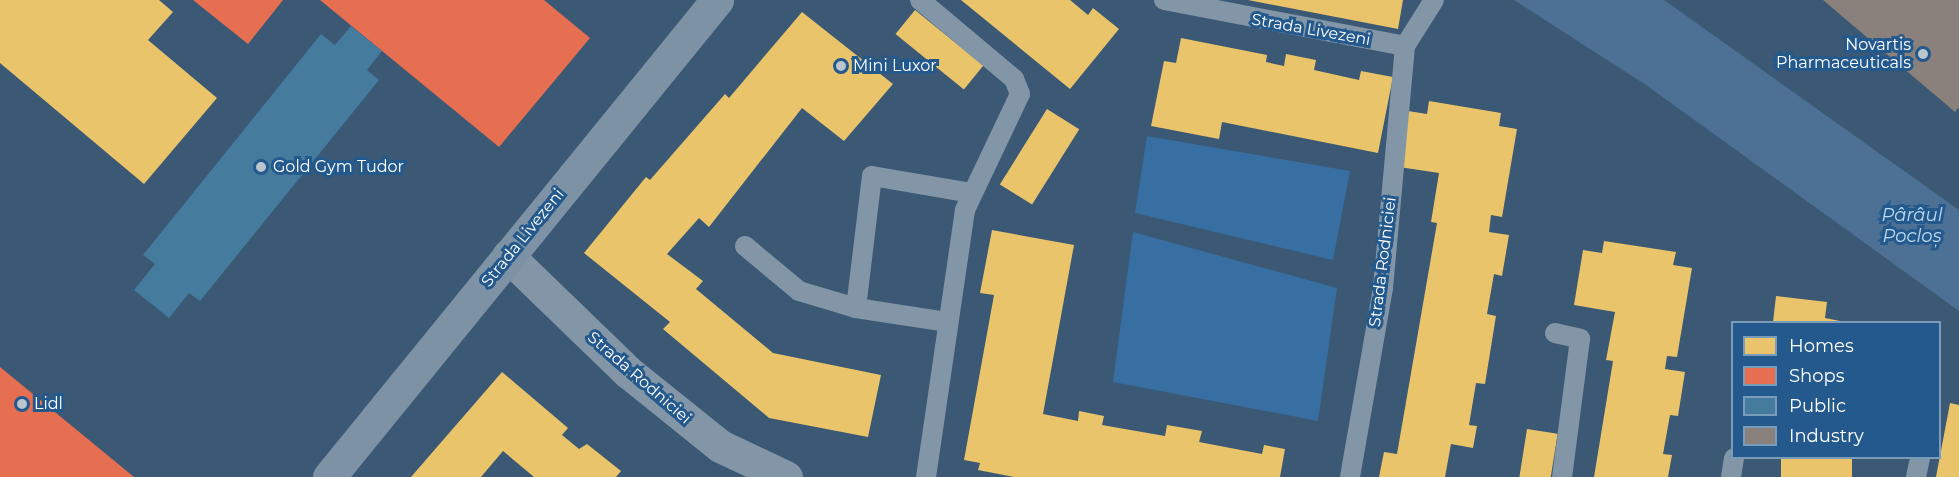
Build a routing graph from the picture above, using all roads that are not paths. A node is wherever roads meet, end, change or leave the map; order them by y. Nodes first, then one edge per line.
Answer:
1 (717, 0) edge
2 (920, 0) edge
3 (1164, 0) edge
4 (1434, 0) edge
5 (1405, 46) junction
6 (970, 193) junction
7 (745, 246) dead end
8 (508, 256) junction
9 (856, 308) junction
10 (948, 322) junction
11 (1555, 333) dead end
12 (1734, 459) edge
13 (1920, 459) edge
14 (329, 477) edge
15 (786, 477) edge
16 (926, 477) edge
17 (1350, 477) edge
18 (1562, 477) edge
19 (1731, 477) edge
20 (1916, 477) edge

1 - 8 main road, Strada Livezeni
2 - 6 lane
3 - 5 lane, Strada Livezeni
4 - 5 lane
5 - 17 lane, Strada Rodniciei
6 - 9 lane
6 - 10 lane
7 - 9 lane
8 - 14 main road, Strada Livezeni
8 - 15 street, Strada Rodniciei
9 - 10 lane
10 - 16 lane
11 - 18 lane
12 - 19 lane
13 - 20 lane

